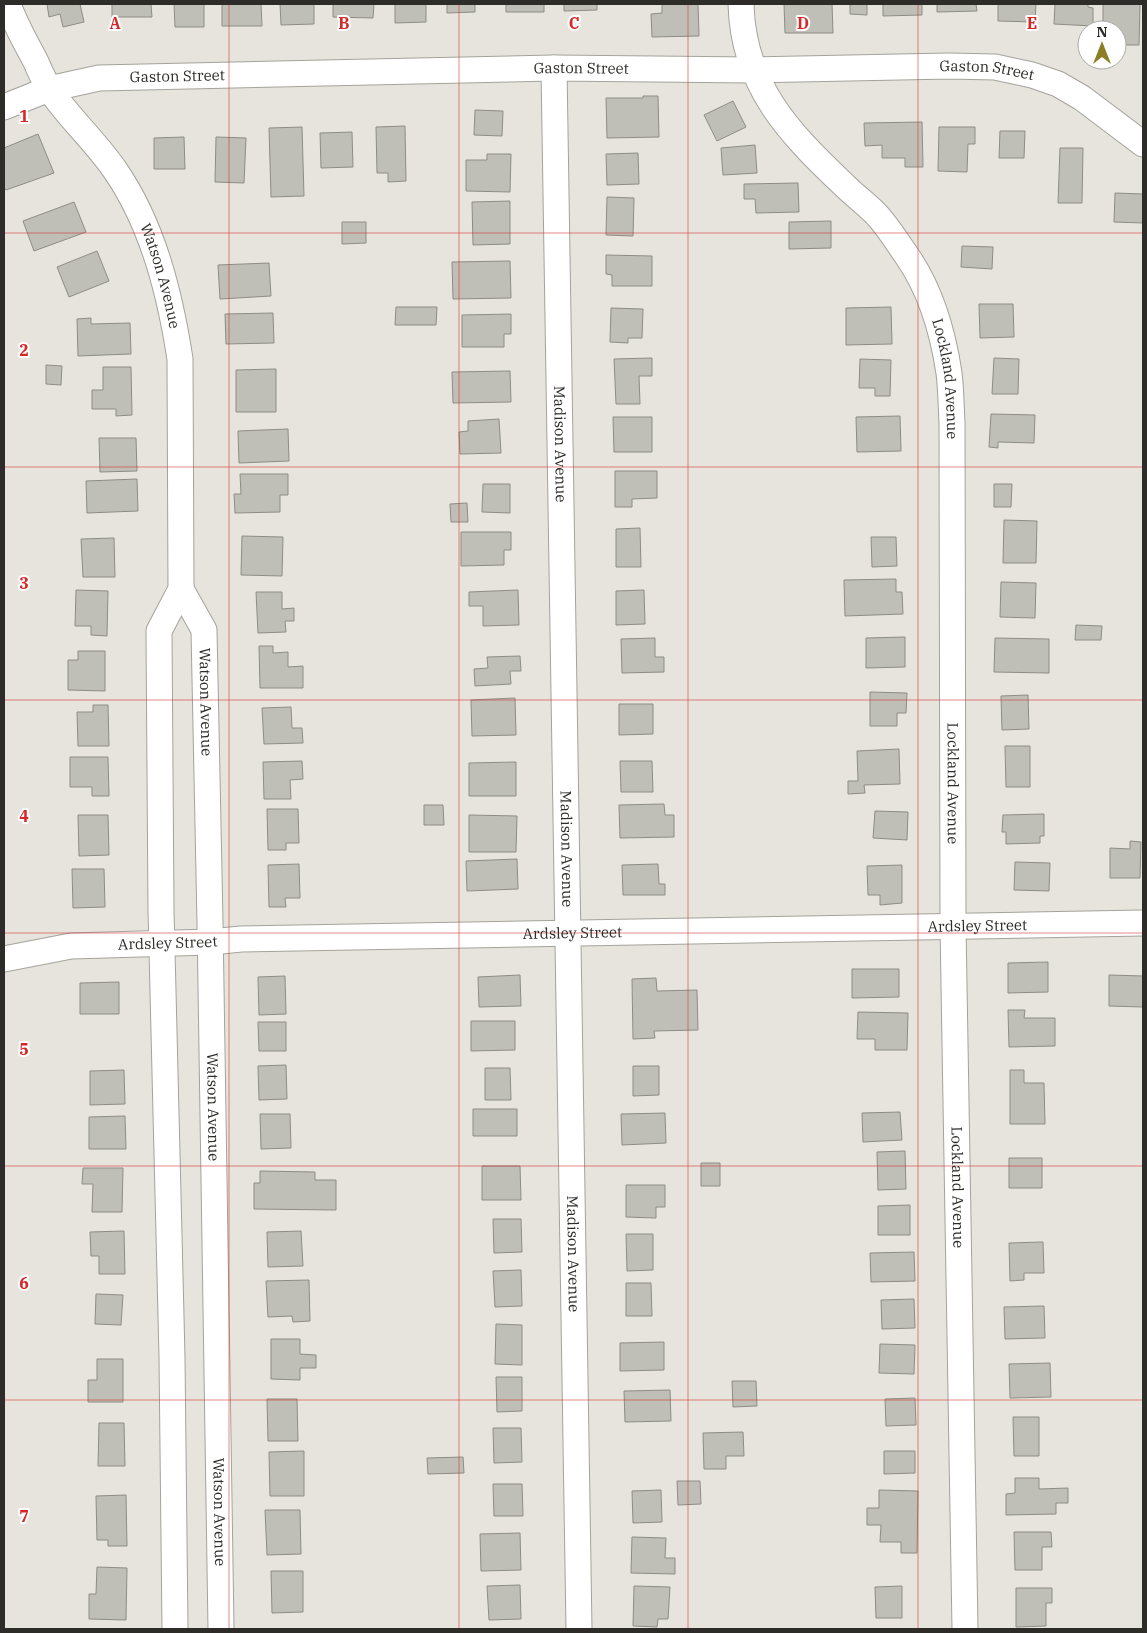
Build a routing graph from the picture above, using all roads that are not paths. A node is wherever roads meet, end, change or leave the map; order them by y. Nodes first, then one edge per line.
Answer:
1 (8, 4) edge
2 (741, 4) edge
3 (554, 68) junction
4 (752, 70) junction
5 (49, 89) junction
6 (4, 107) edge
7 (1143, 144) edge
8 (181, 590) junction
9 (1143, 923) edge
10 (953, 926) junction
11 (569, 934) junction
12 (210, 942) junction
13 (162, 943) junction
14 (4, 959) edge
15 (175, 1629) edge
16 (221, 1629) edge
17 (579, 1629) edge
18 (965, 1629) edge

1 - 5 street, Watson Avenue
2 - 4 street, Lockland Avenue
3 - 4 street, Gaston Street
3 - 5 street, Gaston Street
3 - 11 street, Madison Avenue
4 - 7 street, Gaston Street
4 - 10 street, Lockland Avenue
5 - 6 street, Gaston Street
5 - 8 street, Watson Avenue
8 - 12 street, Watson Avenue
8 - 13 street, Watson Avenue
9 - 10 street, Ardsley Street
10 - 11 street, Ardsley Street
10 - 18 street, Lockland Avenue
11 - 12 street, Ardsley Street
11 - 17 street, Madison Avenue
12 - 13 street, Ardsley Street
12 - 16 street, Watson Avenue
13 - 14 street, Ardsley Street
13 - 15 street, Watson Avenue

